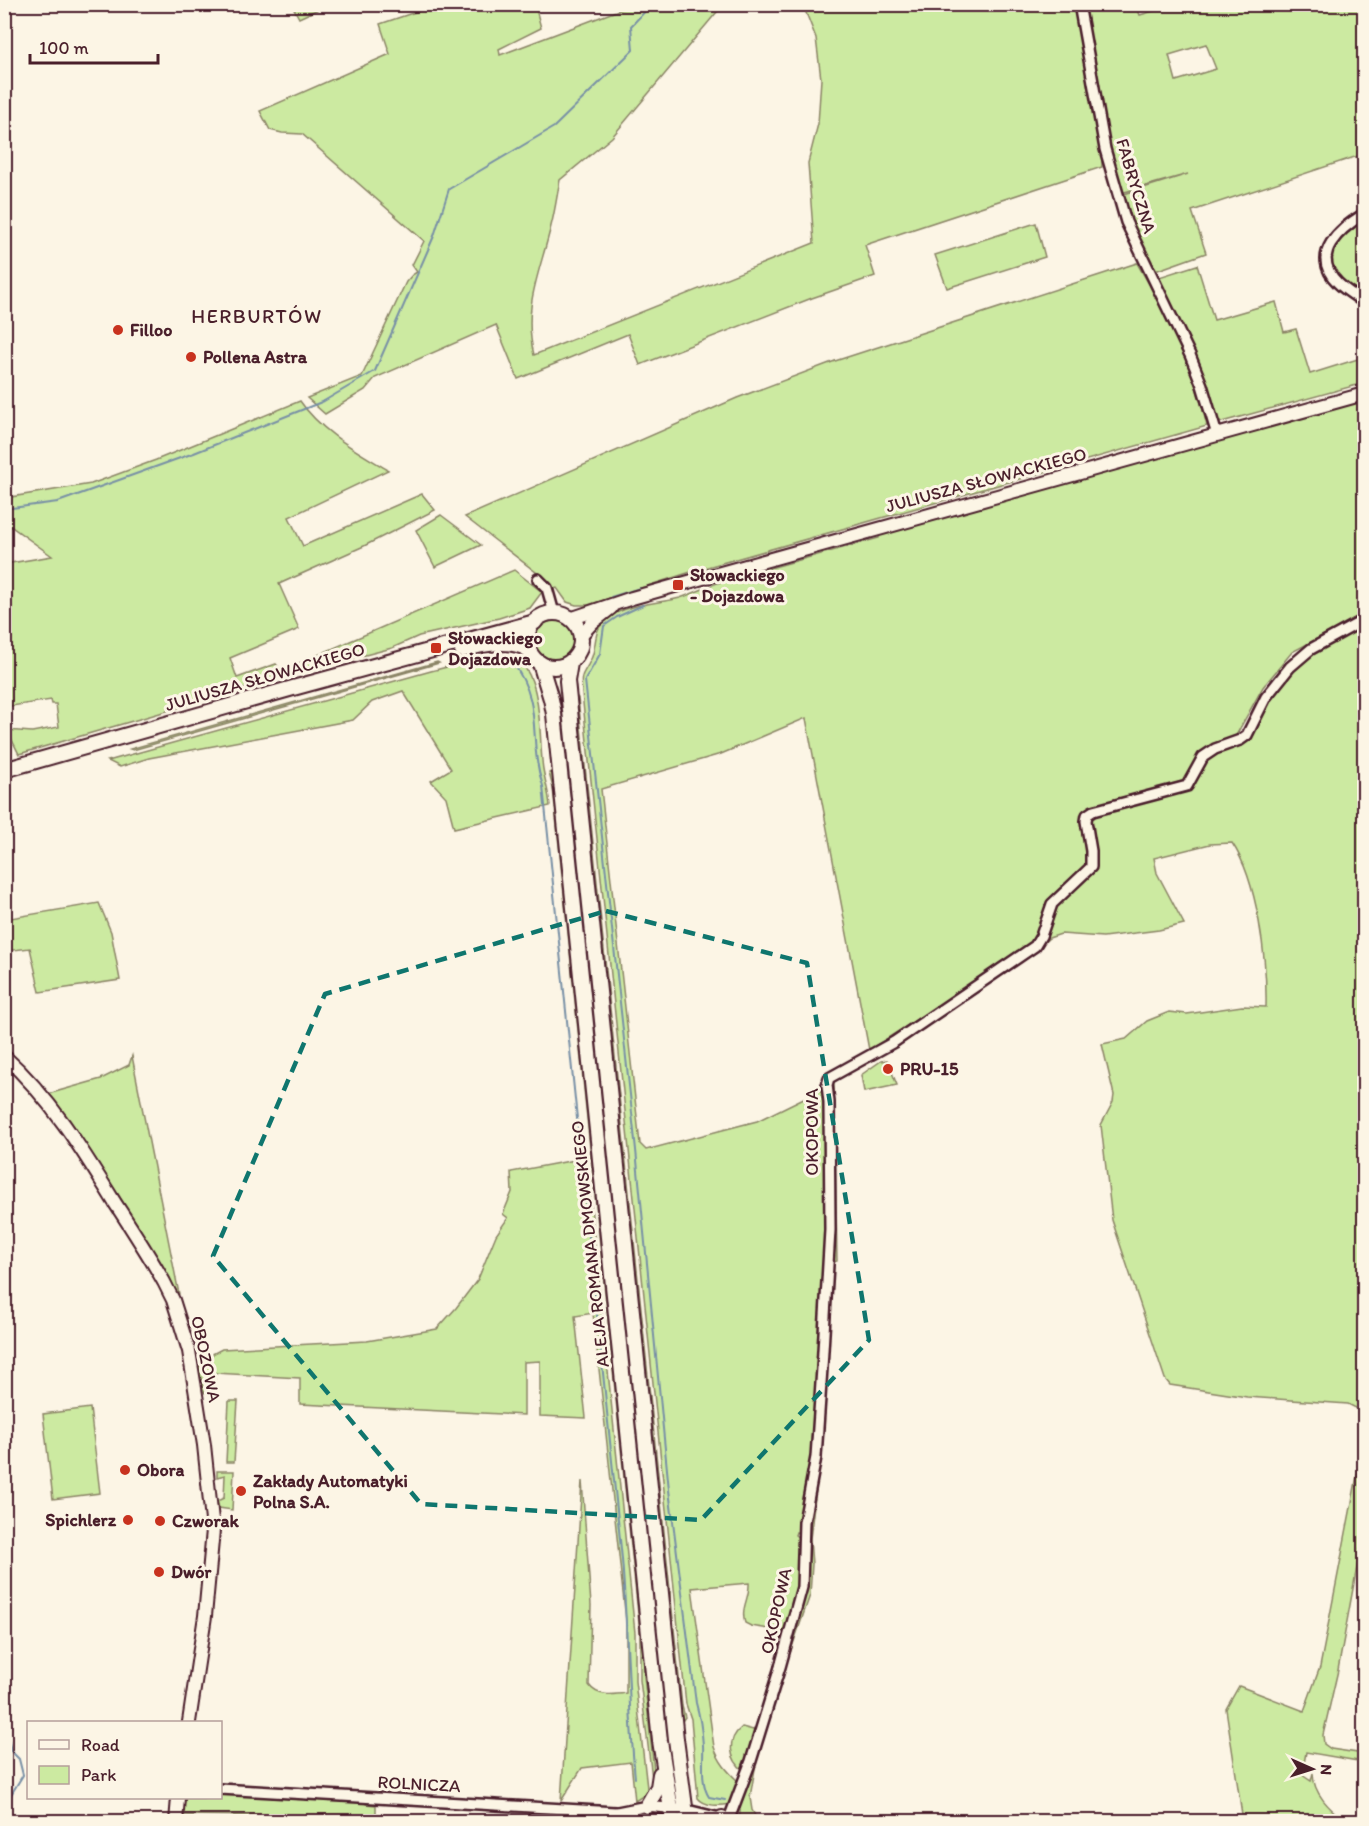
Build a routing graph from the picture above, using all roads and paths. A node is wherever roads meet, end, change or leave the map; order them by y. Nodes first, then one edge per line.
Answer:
1 (1079, 4) edge
2 (1365, 213) edge
3 (1365, 303) edge
4 (1365, 394) edge
5 (1217, 435) junction
6 (538, 579) dead end
7 (618, 603) junction
8 (554, 614) junction
9 (570, 619) junction
10 (1365, 620) edge
11 (535, 622) junction
12 (581, 635) junction
13 (529, 650) junction
14 (540, 663) junction
15 (570, 663) junction
16 (4, 770) edge
17 (4, 780) edge
18 (4, 1056) edge
19 (189, 1721) edge
20 (662, 1757) junction
21 (222, 1789) edge
22 (178, 1799) edge
23 (648, 1806) junction
24 (615, 1812) junction
25 (679, 1817) edge
26 (719, 1820) edge
27 (176, 1821) edge

1 - 5 street, FABRYCZNA
2 - 3 street
4 - 5 street, JULIUSZA SŁOWACKIEGO
5 - 7 street, JULIUSZA SŁOWACKIEGO
6 - 8 street
7 - 9 street, JULIUSZA SŁOWACKIEGO
7 - 12 street, JULIUSZA SŁOWACKIEGO
8 - 9 main road
8 - 11 main road
9 - 12 main road
10 - 26 street, OKOPOWA
11 - 13 main road
11 - 16 main road, JULIUSZA SŁOWACKIEGO
12 - 15 main road
13 - 14 main road
13 - 17 main road, JULIUSZA SŁOWACKIEGO
14 - 15 main road
14 - 20 main road, ALEJA ROMANA DMOWSKIEGO
15 - 25 main road, ALEJA ROMANA DMOWSKIEGO
18 - 19 street, OBOZOWA
20 - 23 main road
20 - 25 main road, ALEJA ROMANA DMOWSKIEGO
21 - 24 street, ROLNICZA
22 - 27 street
23 - 24 street, ROLNICZA
23 - 25 street, ROLNICZA
24 - 25 street, ROLNICZA
25 - 26 street, ROLNICZA

